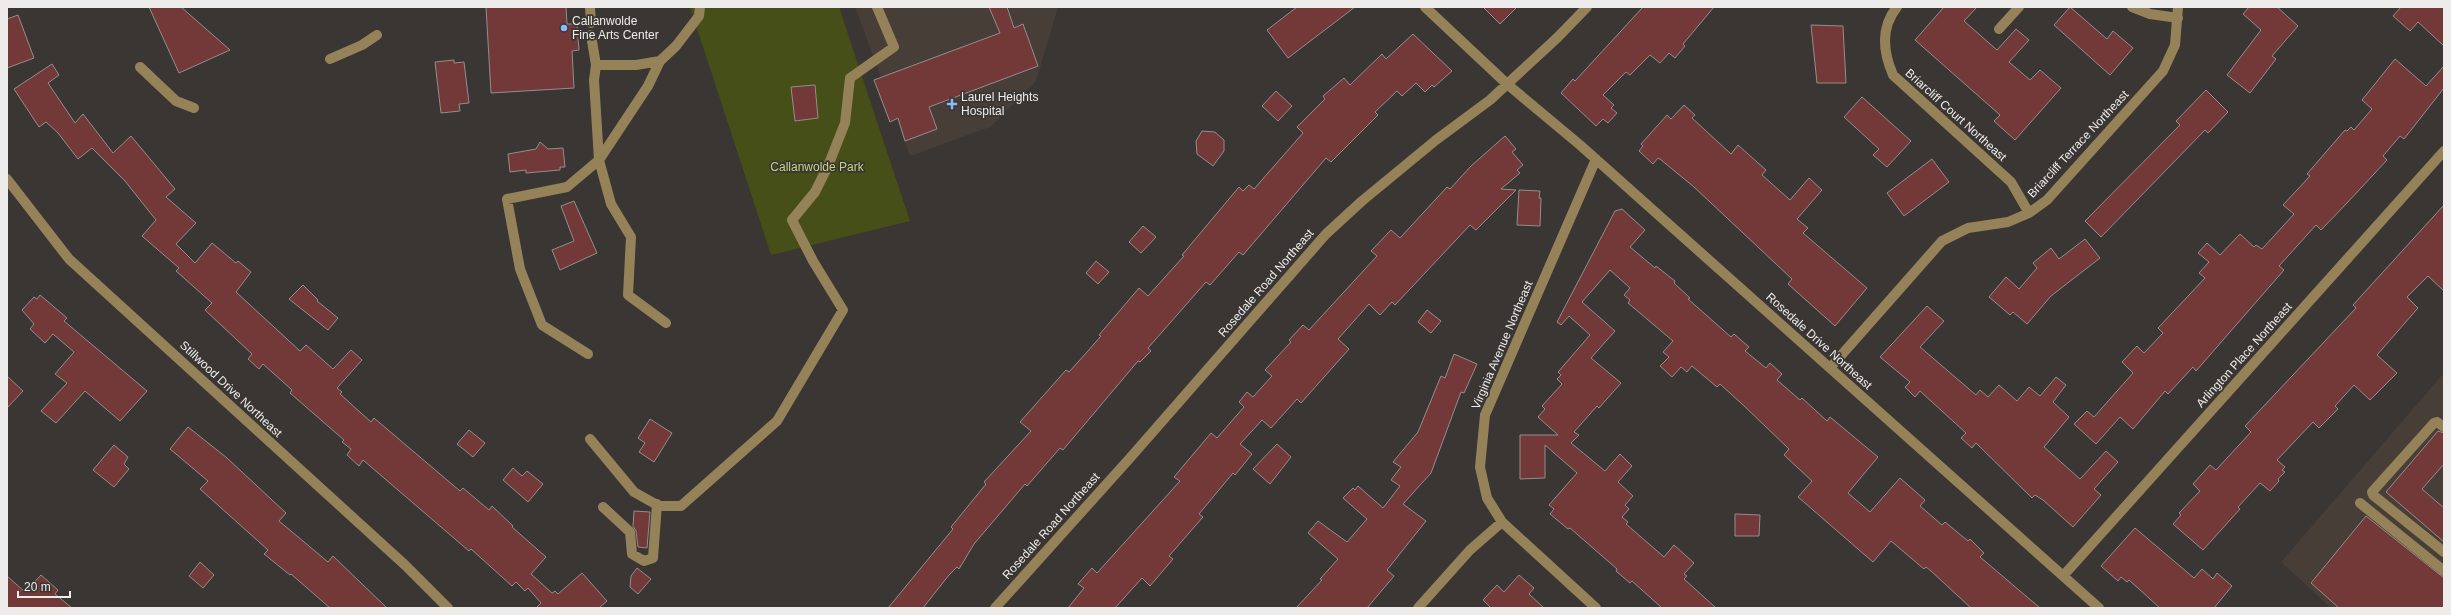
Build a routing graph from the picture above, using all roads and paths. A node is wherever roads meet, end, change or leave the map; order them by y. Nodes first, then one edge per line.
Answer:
1 (590, 7) edge
2 (700, 7) edge
3 (877, 7) edge
4 (1425, 7) edge
5 (1587, 7) edge
6 (1897, 7) edge
7 (2019, 7) edge
8 (2132, 7) edge
9 (2178, 7) edge
10 (2178, 18) junction
11 (591, 23) dead end
12 (1999, 29) dead end
13 (377, 35) dead end
14 (592, 35) dead end
15 (330, 59) dead end
16 (660, 61) junction
17 (596, 65) junction
18 (140, 67) dead end
19 (1507, 84) junction
20 (194, 108) dead end
21 (2444, 151) edge
22 (1596, 159) junction
23 (599, 160) junction
24 (7, 179) edge
25 (2030, 213) junction
26 (666, 323) dead end
27 (588, 354) dead end
28 (1830, 368) junction
29 (2444, 428) edge
30 (590, 439) dead end
31 (2360, 503) dead end
32 (657, 504) junction
33 (603, 507) dead end
34 (1502, 522) junction
35 (2444, 552) edge
36 (2444, 571) edge
37 (2063, 576) junction
38 (448, 608) edge
39 (995, 608) edge
40 (1418, 608) edge
41 (1596, 608) edge
42 (2099, 608) edge

1 - 11 street
2 - 16 street
3 - 32 street
4 - 19 street
5 - 19 street, Rosedale Road Northeast
6 - 25 street, Briarcliff Court Northeast
7 - 12 street
8 - 10 street
9 - 10 street, Briarcliff Terrace Northeast
10 - 25 street, Briarcliff Terrace Northeast
13 - 15 street
14 - 17 street
16 - 17 street
16 - 23 street
17 - 23 street
18 - 20 street
19 - 22 street, Rosedale Drive Northeast
19 - 39 street, Rosedale Road Northeast
21 - 37 street, Arlington Place Northeast
22 - 28 street, Rosedale Drive Northeast
22 - 34 street, Virginia Avenue Northeast
23 - 26 street
23 - 27 street
24 - 38 street, Stillwood Drive Northeast
25 - 28 street, Briarcliff Terrace Northeast
28 - 37 street, Rosedale Drive Northeast
29 - 35 street
30 - 32 street
31 - 36 street
32 - 33 street
34 - 40 street
34 - 41 street, Virginia Avenue Northeast
37 - 42 street, Rosedale Drive Northeast

